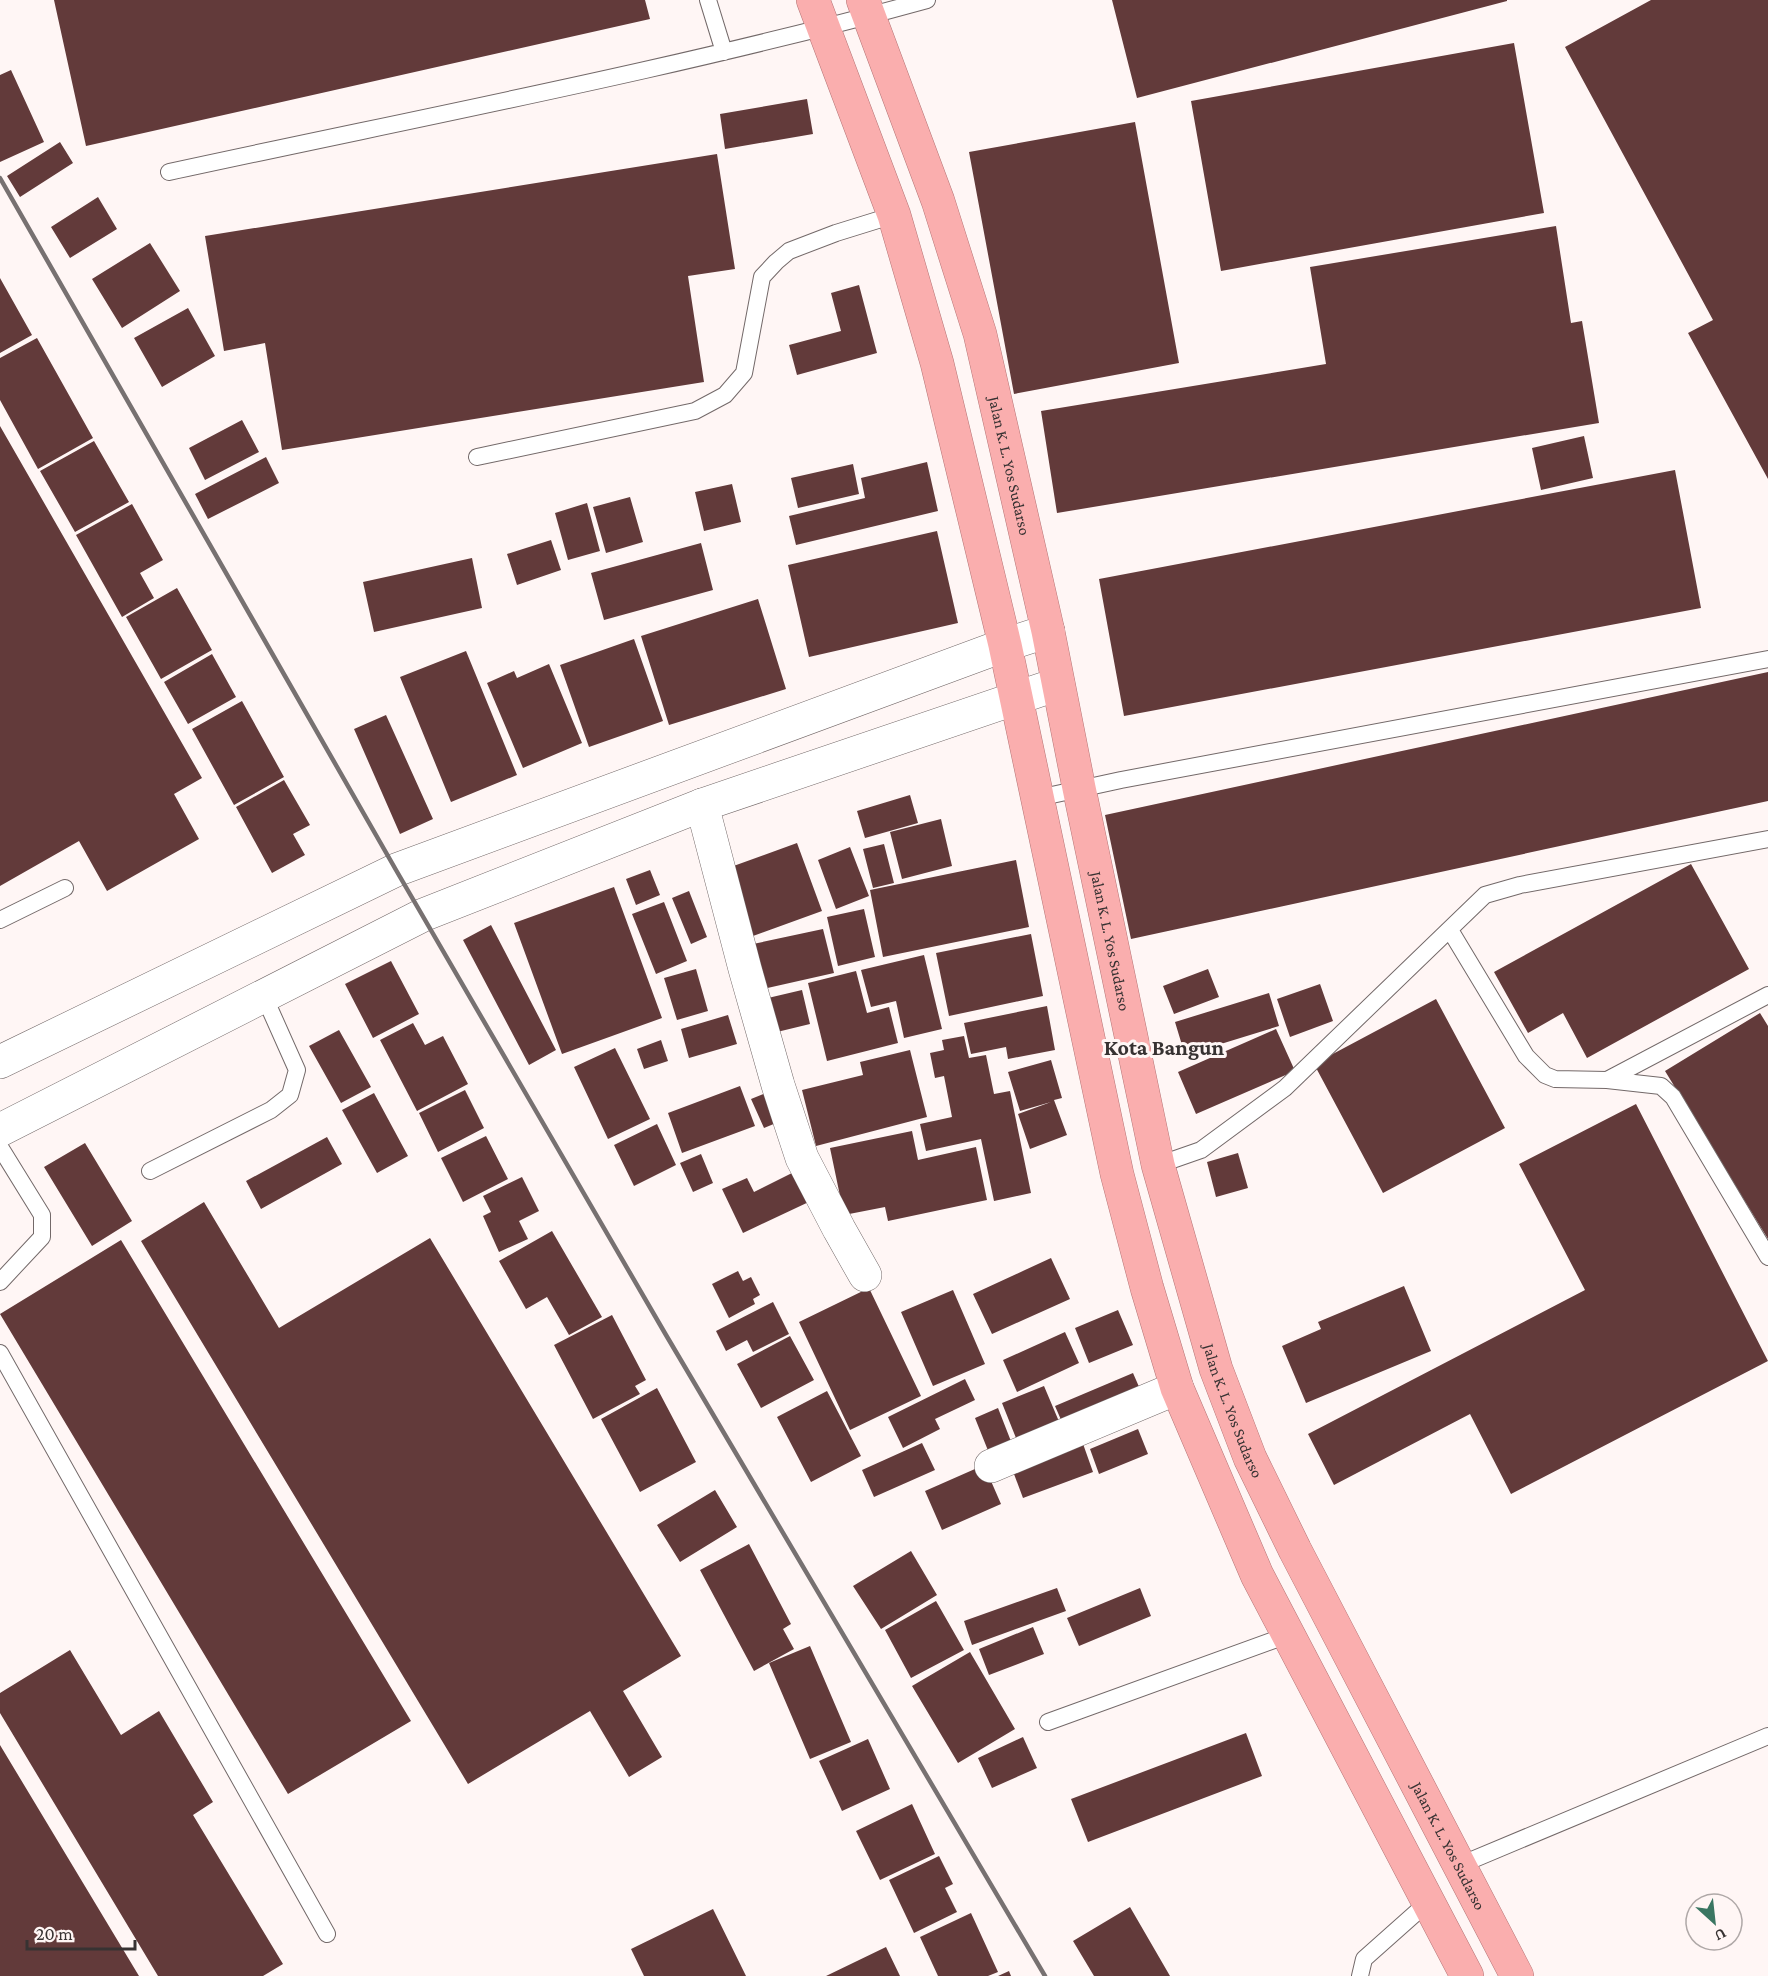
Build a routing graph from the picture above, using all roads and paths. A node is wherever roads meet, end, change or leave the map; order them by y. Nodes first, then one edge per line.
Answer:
1 (708, 0) edge
2 (927, 0) edge
3 (866, 8) edge
4 (818, 14) edge
5 (724, 52) junction
6 (169, 172) dead end
7 (894, 215) junction
8 (477, 457) dead end
9 (1048, 632) junction
10 (1005, 645) junction
11 (1768, 659) edge
12 (1058, 684) junction
13 (1016, 697) junction
14 (1079, 788) junction
15 (1038, 798) junction
16 (702, 805) junction
17 (1768, 838) edge
18 (65, 888) dead end
19 (0, 920) edge
20 (1450, 930) junction
21 (1768, 995) edge
22 (264, 996) junction
23 (0, 1062) edge
24 (1607, 1080) junction
25 (0, 1130) edge
26 (0, 1147) edge
27 (1158, 1165) junction
28 (150, 1171) dead end
29 (1768, 1257) edge
30 (865, 1275) dead end
31 (0, 1282) edge
32 (0, 1353) edge
33 (1177, 1388) junction
34 (991, 1466) dead end
35 (1288, 1635) junction
36 (1048, 1722) dead end
37 (1768, 1736) edge
38 (1460, 1865) junction
39 (1427, 1903) junction
40 (327, 1934) dead end
41 (1360, 1976) edge
42 (1467, 1976) edge
43 (1517, 1976) edge

1 - 5 lane
2 - 3 lane
3 - 4 lane
3 - 9 highway, Jalan K. L. Yos Sudarso
4 - 5 lane
4 - 7 highway
5 - 6 lane
7 - 8 lane
7 - 10 highway
9 - 10 street
9 - 12 highway, Jalan K. L. Yos Sudarso
10 - 13 highway
10 - 23 street
11 - 14 lane
12 - 13 street
12 - 14 highway, Jalan K. L. Yos Sudarso
13 - 15 highway
13 - 16 street
14 - 15 lane
14 - 27 highway, Jalan K. L. Yos Sudarso
15 - 33 highway
16 - 22 street
16 - 30 street
17 - 20 lane
18 - 19 lane
20 - 24 lane
20 - 27 lane
21 - 24 lane
22 - 25 street
22 - 28 lane
24 - 29 lane
26 - 31 lane
27 - 38 highway, Jalan K. L. Yos Sudarso
32 - 40 lane
33 - 34 street
33 - 35 highway
35 - 36 lane
35 - 39 highway
37 - 38 lane
38 - 43 highway, Jalan K. L. Yos Sudarso
39 - 41 lane
39 - 42 highway

